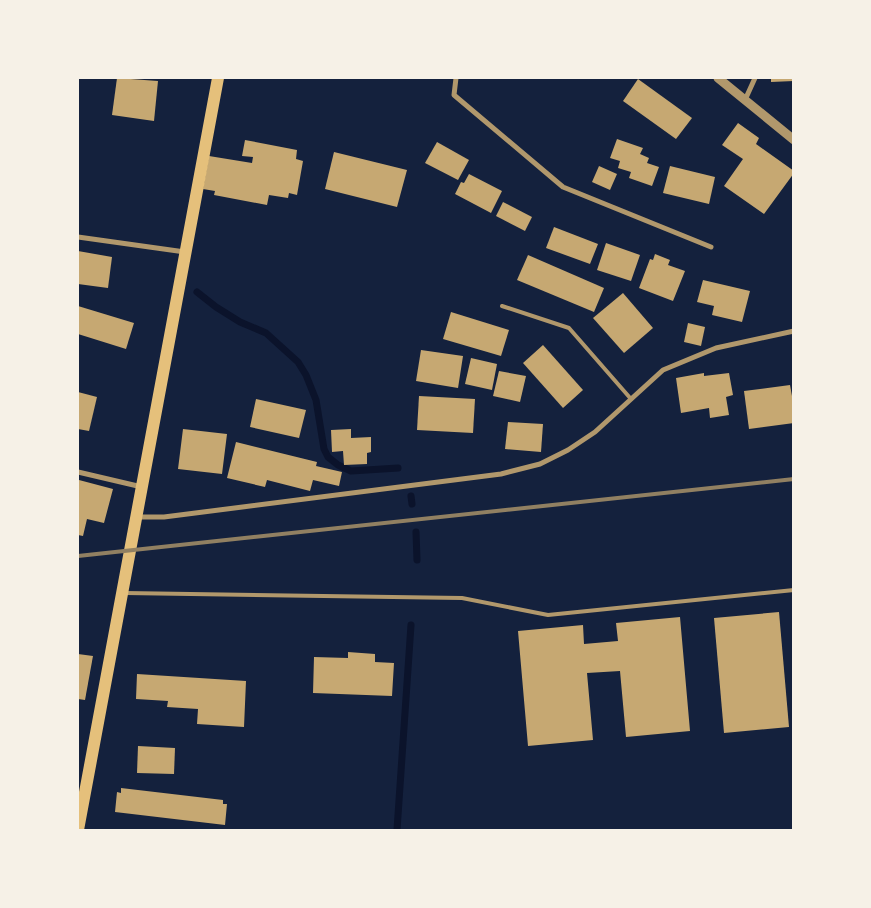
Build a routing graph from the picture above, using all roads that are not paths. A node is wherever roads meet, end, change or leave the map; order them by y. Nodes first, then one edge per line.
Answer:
1 (218, 78) edge
2 (456, 78) edge
3 (718, 78) edge
4 (755, 78) edge
5 (745, 100) junction
6 (794, 140) edge
7 (78, 238) edge
8 (711, 246) dead end
9 (186, 252) junction
10 (502, 306) dead end
11 (794, 331) edge
12 (632, 398) junction
13 (78, 472) edge
14 (142, 487) junction
15 (137, 517) junction
16 (794, 590) edge
17 (122, 593) junction
18 (78, 830) edge

1 - 9 main road
2 - 8 street
3 - 5 street
4 - 5 street
5 - 6 street
7 - 9 street
9 - 14 main road
10 - 12 lane
11 - 12 street
12 - 15 street
13 - 14 street
14 - 15 main road
15 - 17 main road
16 - 17 lane
17 - 18 main road

